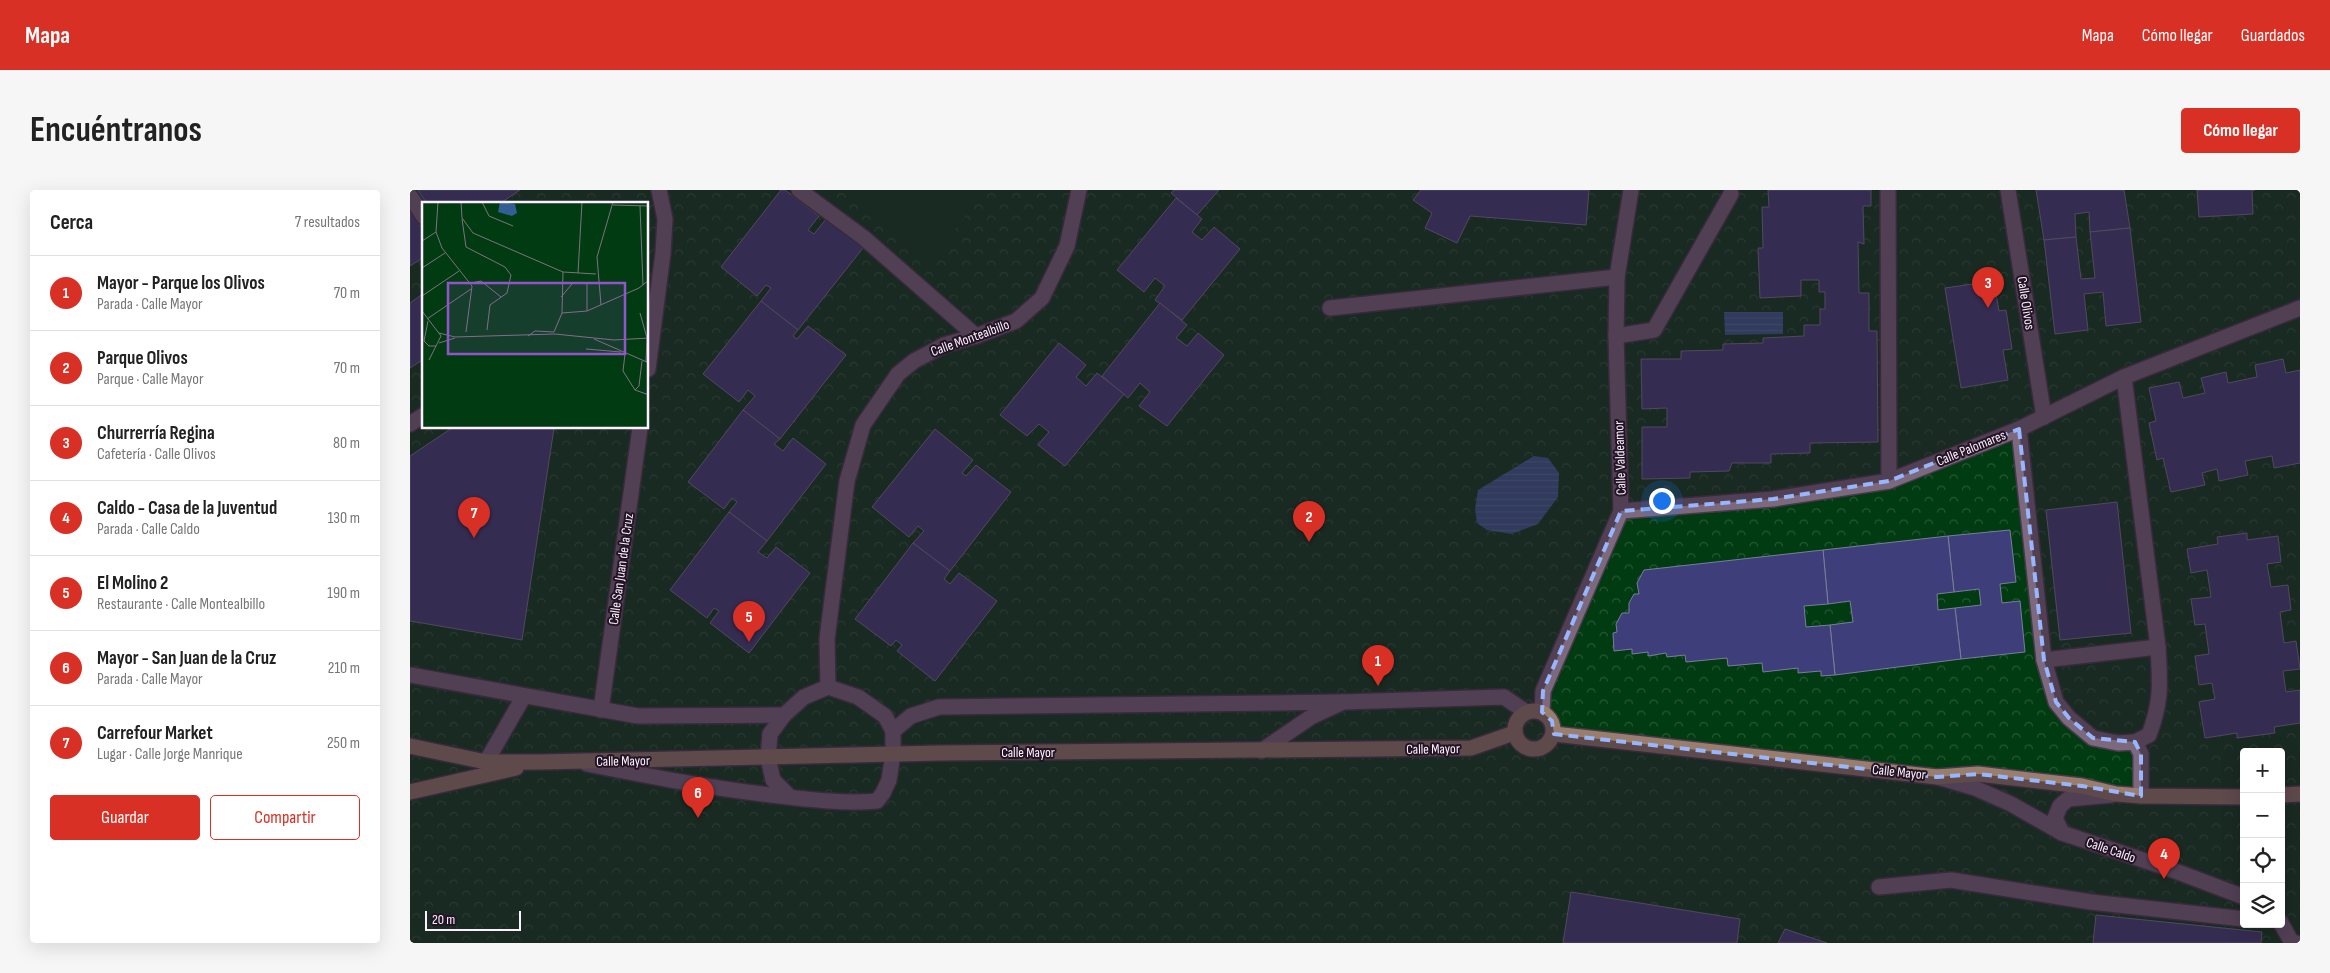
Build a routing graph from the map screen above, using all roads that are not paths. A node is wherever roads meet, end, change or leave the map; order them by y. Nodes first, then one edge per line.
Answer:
1 (659, 190) edge
2 (799, 190) edge
3 (1079, 190) edge
4 (1631, 190) edge
5 (1888, 190) edge
6 (2008, 190) edge
7 (1730, 194) dead end
8 (410, 196) edge
9 (422, 214) edge
10 (663, 253) junction
11 (649, 263) edge
12 (1616, 277) junction
13 (1330, 308) dead end
14 (2300, 308) edge
15 (976, 336) junction
16 (1616, 336) junction
17 (649, 362) edge
18 (2124, 377) junction
19 (422, 416) edge
20 (2044, 417) junction
21 (410, 424) edge
22 (640, 429) edge
23 (2019, 429) junction
24 (1889, 481) junction
25 (1621, 511) junction
26 (2158, 647) junction
27 (2044, 660) junction
28 (410, 675) edge
29 (828, 687) junction
30 (524, 696) junction
31 (1343, 702) junction
32 (601, 710) junction
33 (1526, 712) junction
34 (1542, 712) junction
35 (784, 715) junction
36 (893, 731) junction
37 (1514, 733) junction
38 (1554, 734) junction
39 (2135, 742) junction
40 (410, 746) edge
41 (1261, 751) junction
42 (893, 754) junction
43 (768, 758) junction
44 (486, 762) junction
45 (539, 762) junction
46 (578, 762) junction
47 (1937, 776) junction
48 (410, 792) edge
49 (2116, 794) junction
50 (2300, 794) edge
51 (2141, 796) junction
52 (2285, 796) edge
53 (790, 797) junction
54 (2240, 797) edge
55 (2062, 833) junction
56 (1879, 886) dead end
57 (2240, 896) edge
58 (2240, 919) edge
59 (2284, 928) edge
60 (2292, 942) edge

1 - 10 street
2 - 15 street
3 - 15 street, Calle Montealbillo
4 - 12 street, Calle Valdeamor
5 - 24 street
6 - 20 street, Calle Olivos
7 - 16 street
8 - 9 street
10 - 11 street
10 - 17 street
12 - 13 street
12 - 16 street, Calle Valdeamor
14 - 18 street, Calle Palomares
15 - 29 street, Calle Montealbillo
16 - 25 street, Calle Valdeamor
18 - 20 street, Calle Palomares
18 - 26 street
19 - 21 street
20 - 23 street, Calle Palomares
22 - 32 street, Calle San Juan de la Cruz
23 - 24 street, Calle Palomares
23 - 27 street
24 - 25 street, Calle Palomares
25 - 34 street, Calle Valdeamor
26 - 27 street
26 - 39 street
27 - 39 street
28 - 30 street
29 - 35 street
29 - 36 street
30 - 32 street
30 - 44 street
31 - 33 street
31 - 36 street
31 - 41 street
32 - 35 street
33 - 34 street
33 - 37 street
34 - 38 street
35 - 43 street
36 - 42 street
37 - 38 street
37 - 41 street, Calle Mayor
38 - 47 street, Calle Mayor
39 - 51 street
40 - 44 street, Calle Mayor
41 - 42 street, Calle Mayor
42 - 43 street, Calle Mayor
42 - 53 street
43 - 46 street, Calle Mayor
43 - 53 street
44 - 45 street, Calle Mayor
45 - 46 street, Calle Mayor
45 - 48 street, Calle Mayor
46 - 53 street
47 - 49 street, Calle Mayor
47 - 55 street, Calle Caldo
49 - 51 street, Calle Mayor
49 - 55 street
50 - 52 street
51 - 54 street, Calle Mayor
55 - 57 street, Calle Caldo
56 - 58 street
59 - 60 street

